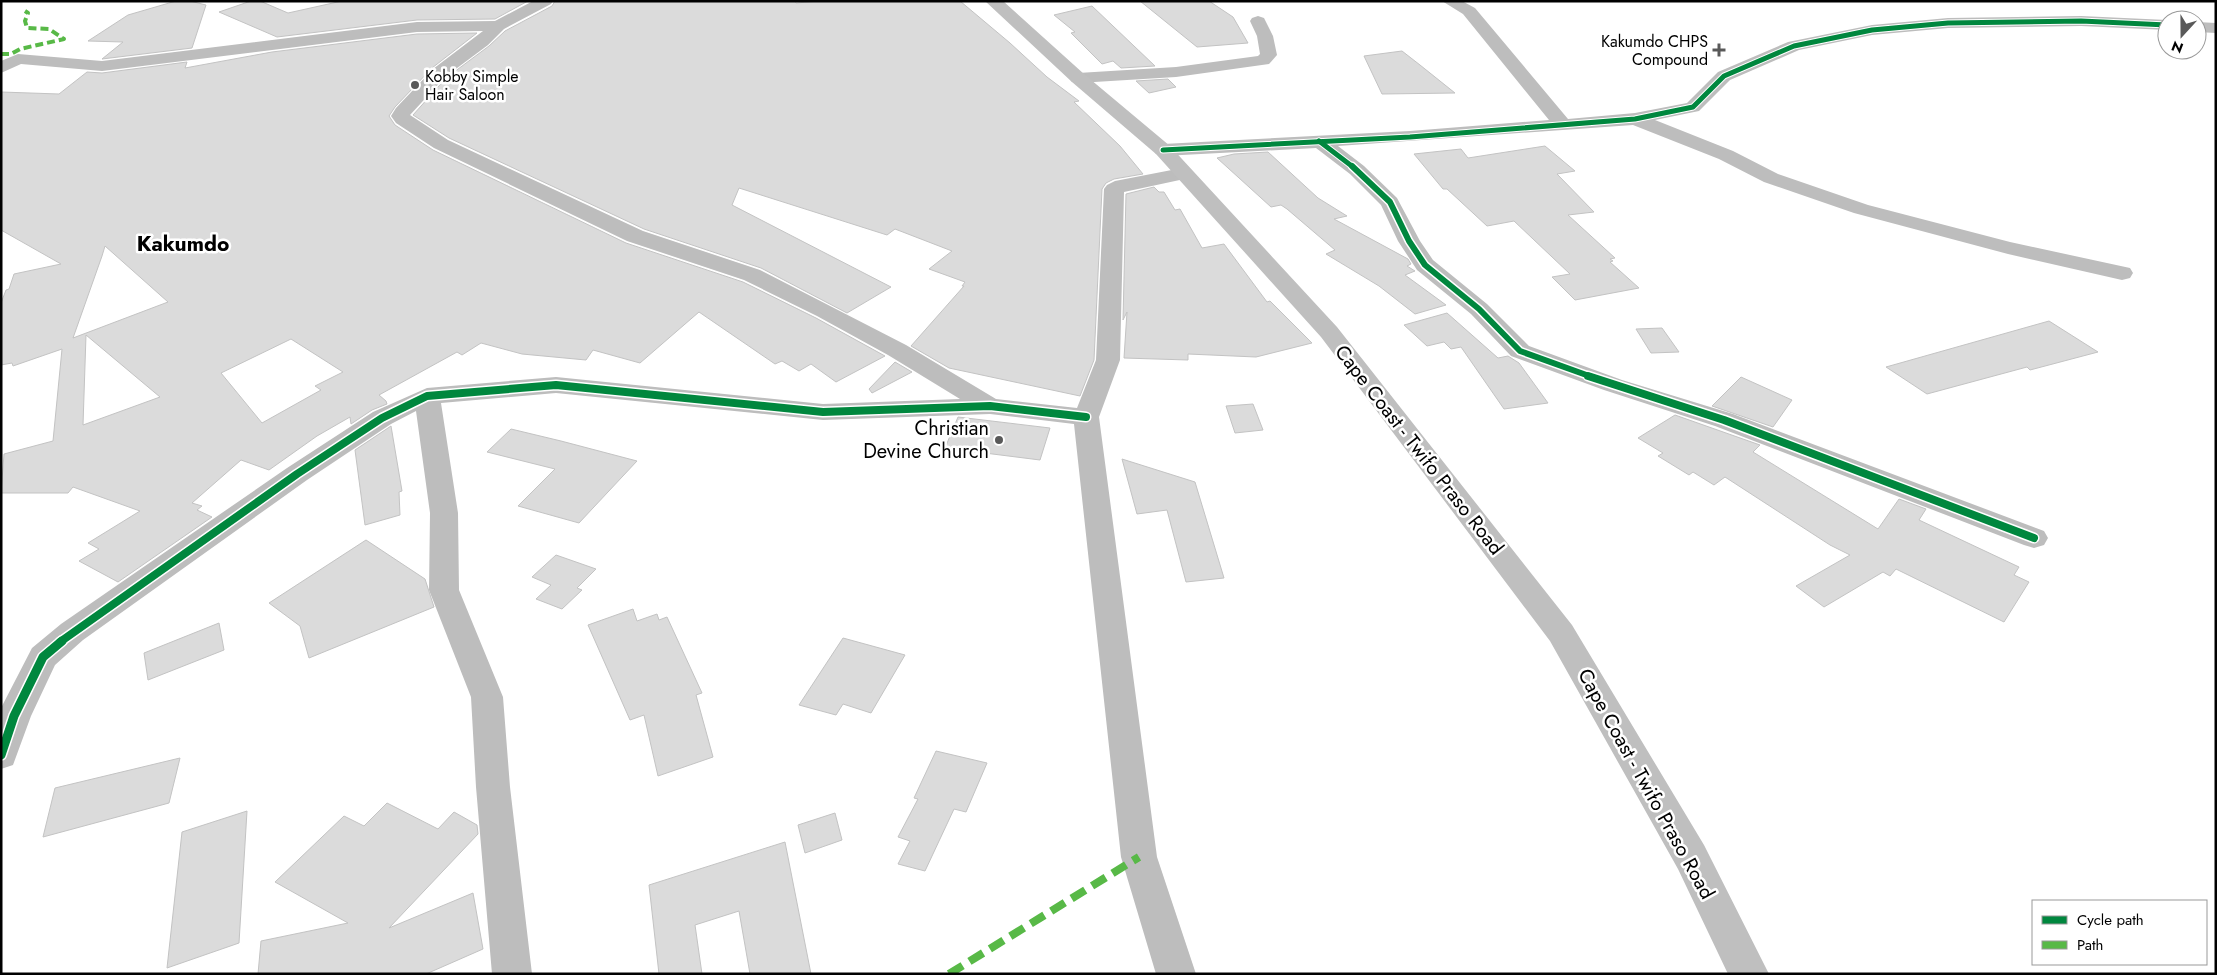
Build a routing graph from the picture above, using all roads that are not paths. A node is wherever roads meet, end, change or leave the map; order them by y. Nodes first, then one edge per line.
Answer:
1 (545, 1) edge
2 (993, 1) edge
3 (1450, 1) edge
4 (1258, 21) dead end
5 (2157, 25) edge
6 (498, 26) junction
7 (1, 68) edge
8 (1078, 78) junction
9 (1635, 119) junction
10 (1563, 125) junction
11 (1318, 141) junction
12 (1162, 150) junction
13 (1182, 174) junction
14 (2122, 274) dead end
15 (427, 396) junction
16 (990, 406) junction
17 (1086, 417) junction
18 (2034, 538) dead end
19 (1, 755) edge
20 (512, 974) edge
21 (1176, 974) edge
22 (1749, 974) edge

1 - 6 street
2 - 8 main road, Cape Coast - Twifo Praso Road
3 - 10 street
4 - 8 street
5 - 9 street
6 - 7 street
6 - 16 street
8 - 12 main road, Cape Coast - Twifo Praso Road
9 - 10 street
9 - 14 street
10 - 11 street
11 - 12 street
11 - 18 street
12 - 13 main road, Cape Coast - Twifo Praso Road
13 - 17 street
13 - 22 main road, Cape Coast - Twifo Praso Road
15 - 16 street
15 - 19 street
15 - 20 street
16 - 17 street
17 - 21 street

